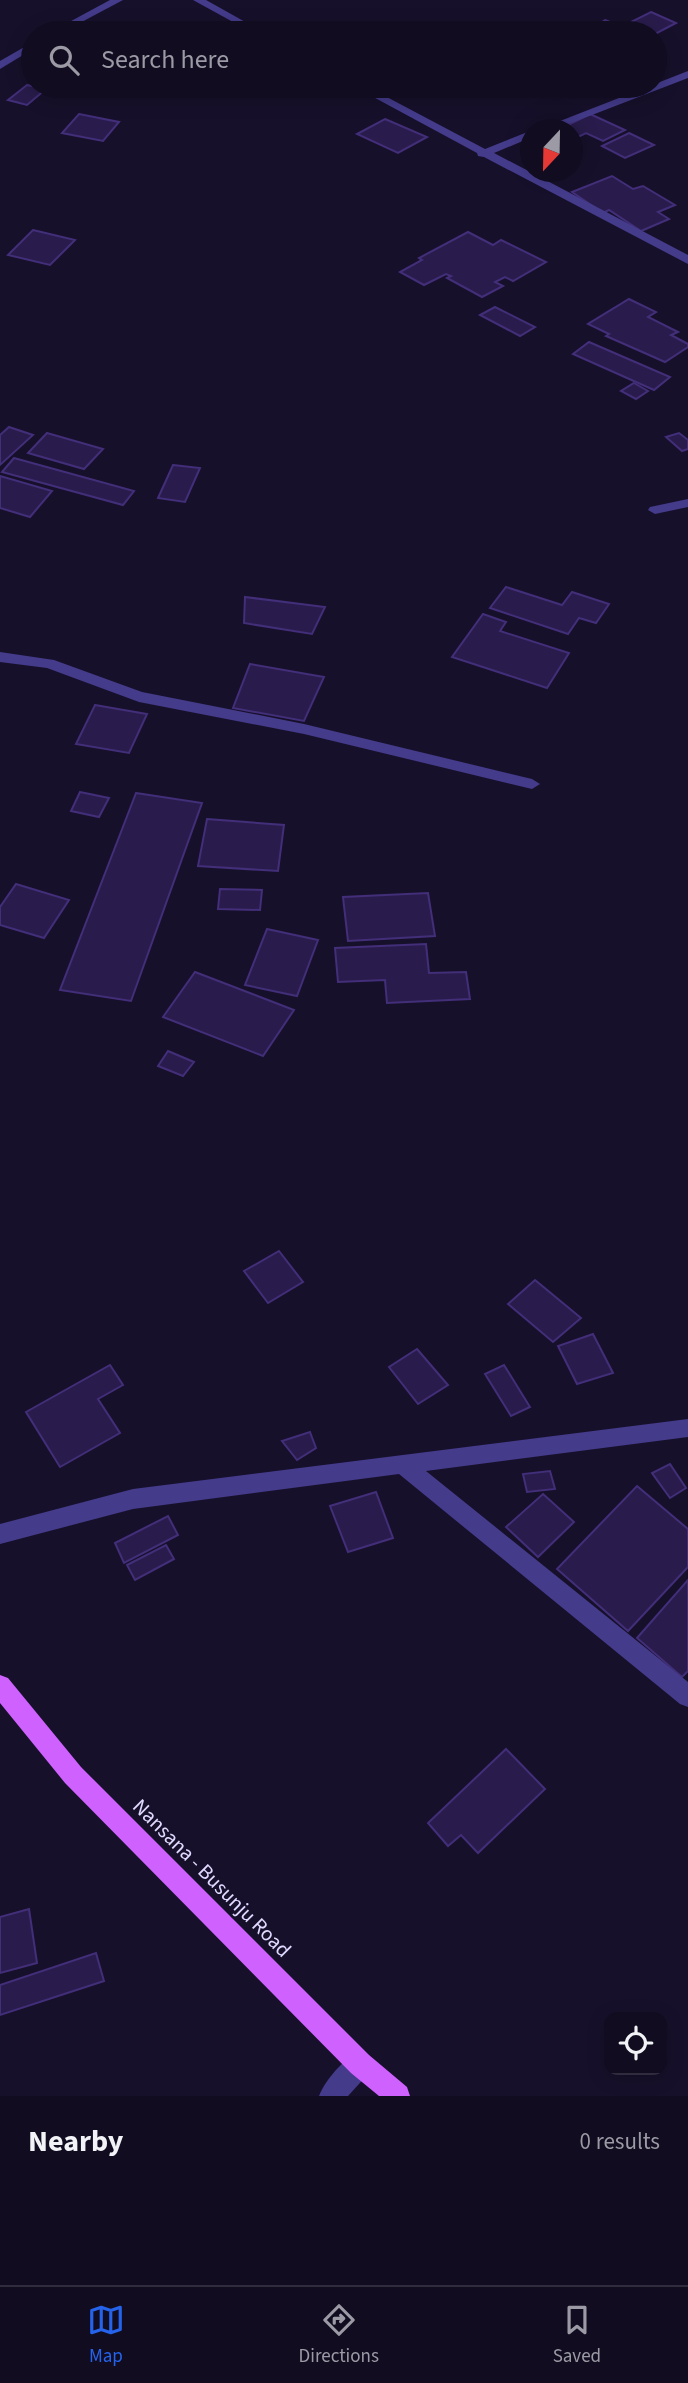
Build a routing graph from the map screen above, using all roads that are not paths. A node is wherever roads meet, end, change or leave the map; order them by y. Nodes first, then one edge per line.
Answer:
1 (118, 0) edge
2 (198, 0) edge
3 (77, 21) edge
4 (237, 21) edge
5 (21, 53) edge
6 (0, 66) edge
7 (688, 74) edge
8 (667, 82) edge
9 (380, 98) edge
10 (625, 98) edge
11 (571, 119) edge
12 (520, 138) edge
13 (482, 154) junction
14 (688, 260) edge
15 (688, 503) edge
16 (655, 510) dead end
17 (0, 657) edge
18 (532, 784) dead end
19 (688, 1428) edge
20 (403, 1465) junction
21 (0, 1534) edge
22 (0, 1686) edge
23 (688, 1696) edge
24 (360, 2064) junction
25 (331, 2096) edge
26 (398, 2096) edge

1 - 3 street
2 - 4 street
5 - 6 street
7 - 8 street
9 - 13 street
10 - 11 street
12 - 13 street
13 - 14 street
15 - 16 street
17 - 18 street
19 - 20 street
20 - 21 street
20 - 23 street
22 - 24 main road, Nansana - Busunju Road
24 - 25 street
24 - 26 main road, Nansana - Busunju Road

